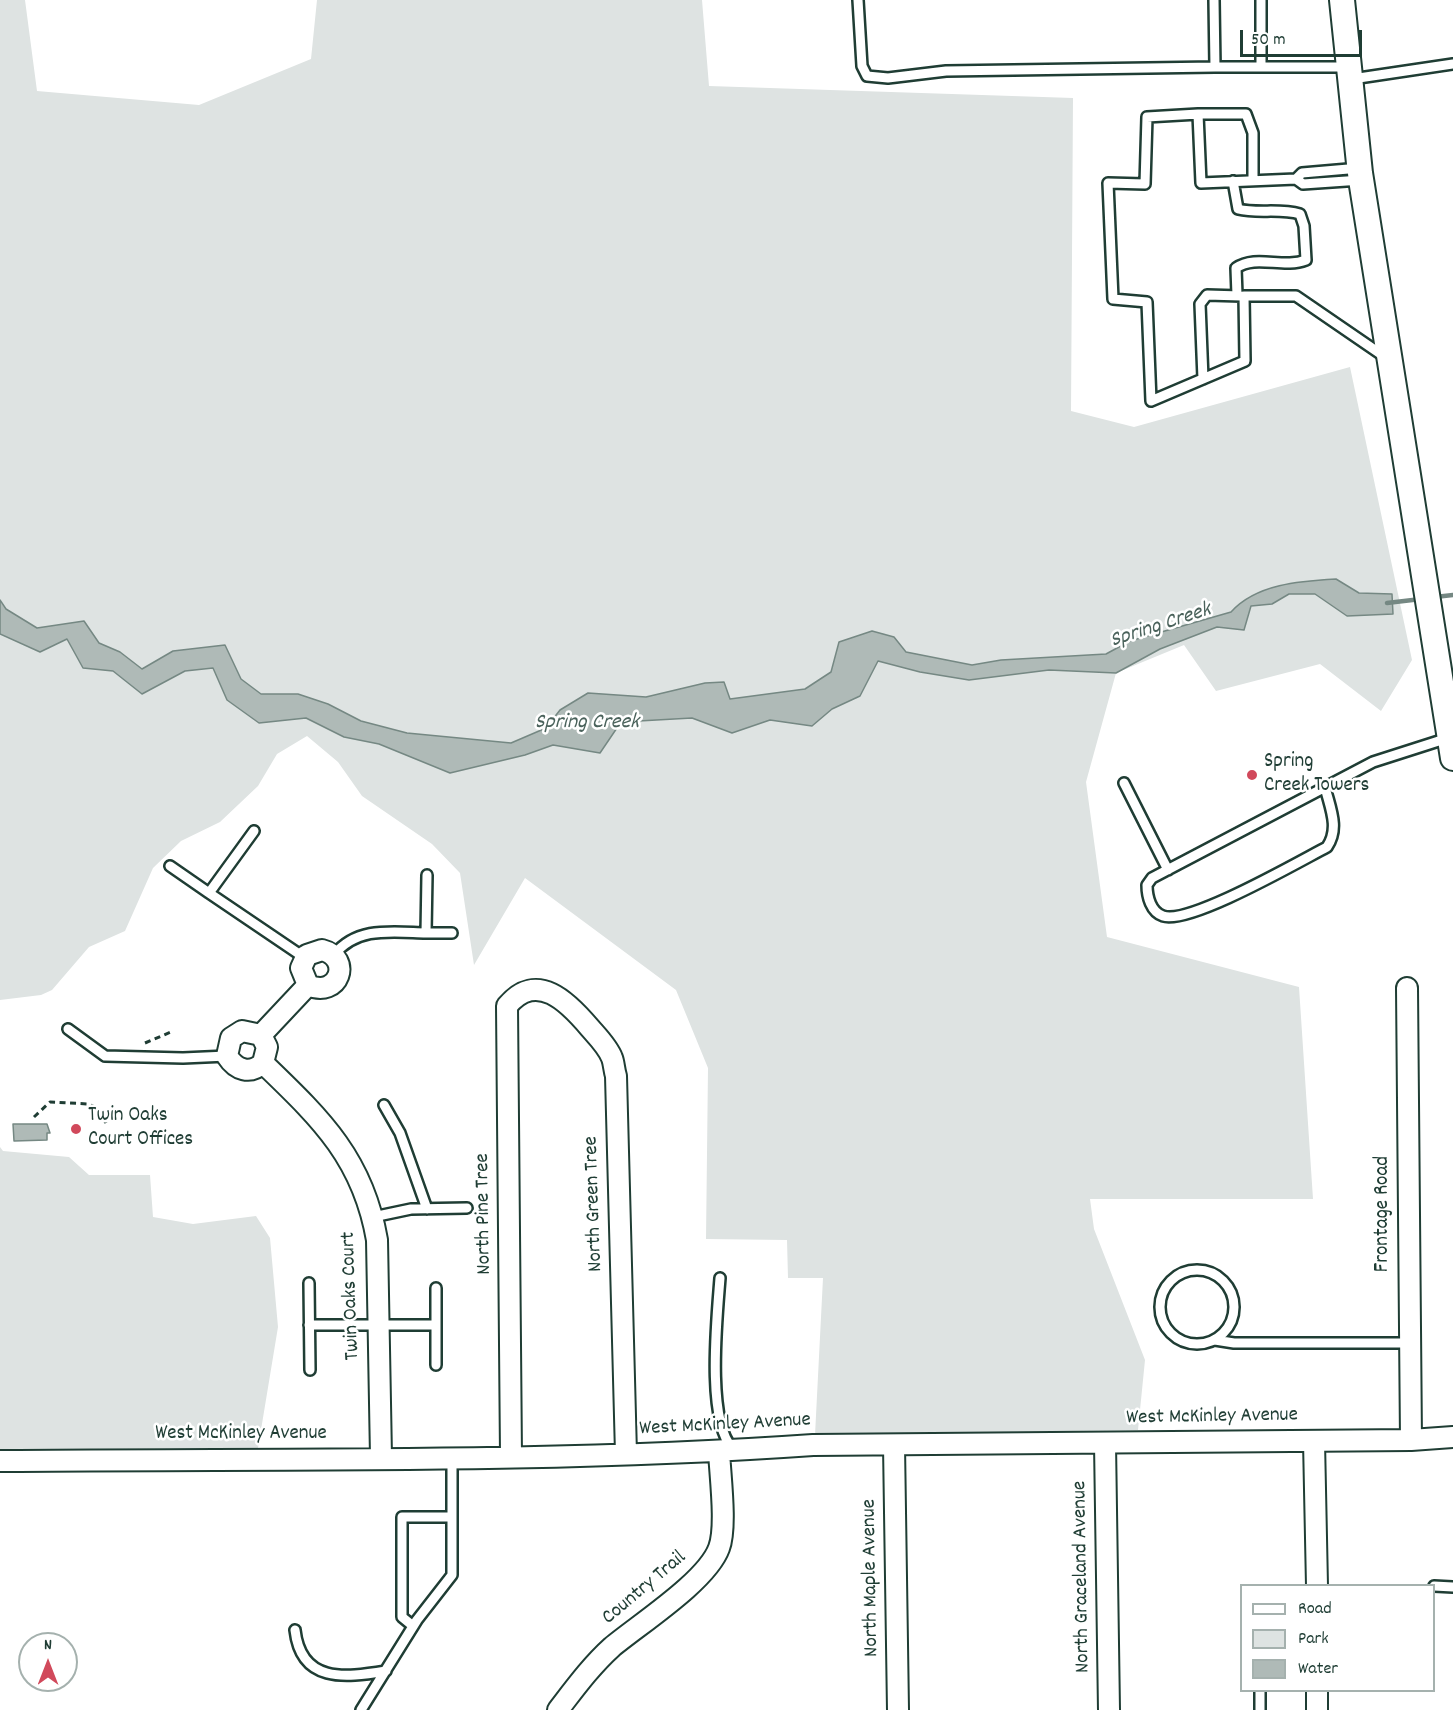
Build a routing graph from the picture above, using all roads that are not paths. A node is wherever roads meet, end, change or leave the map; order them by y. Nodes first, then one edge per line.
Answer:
1 (858, 0) edge
2 (1214, 0) edge
3 (1261, 0) edge
4 (1342, 0) edge
5 (1453, 64) edge
6 (1261, 67) junction
7 (1215, 68) junction
8 (1349, 73) junction
9 (1198, 114) junction
10 (1360, 174) junction
11 (1253, 180) junction
12 (1233, 181) junction
13 (1241, 296) junction
14 (1390, 360) junction
15 (1203, 379) junction
16 (1452, 748) edge
17 (1124, 783) dead end
18 (1325, 787) junction
19 (254, 831) dead end
20 (170, 866) dead end
21 (1168, 870) junction
22 (427, 875) dead end
23 (209, 893) junction
24 (426, 933) junction
25 (452, 933) dead end
26 (334, 955) junction
27 (305, 958) junction
28 (308, 985) junction
29 (1407, 988) dead end
30 (537, 991) joint
31 (68, 1029) dead end
32 (261, 1035) junction
33 (227, 1056) junction
34 (263, 1063) junction
35 (384, 1105) dead end
36 (467, 1208) dead end
37 (427, 1209) junction
38 (373, 1217) junction
39 (720, 1278) dead end
40 (309, 1283) dead end
41 (436, 1288) dead end
42 (309, 1325) junction
43 (378, 1325) junction
44 (436, 1325) junction
45 (1215, 1340) junction
46 (1409, 1343) junction
47 (436, 1365) dead end
48 (310, 1370) dead end
49 (1453, 1437) edge
50 (1411, 1440) junction
51 (1314, 1441) junction
52 (1105, 1443) junction
53 (894, 1444) junction
54 (727, 1451) junction
55 (626, 1454) junction
56 (512, 1456) junction
57 (381, 1457) junction
58 (452, 1458) junction
59 (0, 1461) edge
60 (452, 1517) junction
61 (1317, 1584) edge
62 (1435, 1586) edge
63 (1453, 1587) edge
64 (413, 1626) junction
65 (295, 1630) dead end
66 (386, 1671) junction
67 (1260, 1692) edge
68 (1317, 1692) edge
69 (362, 1710) edge
70 (558, 1710) edge
71 (898, 1710) edge
72 (1109, 1710) edge
73 (1260, 1710) edge
74 (1317, 1710) edge

1 - 7 lane
2 - 7 lane
3 - 6 lane
4 - 8 street
5 - 8 lane
6 - 7 lane
6 - 8 lane
8 - 10 street
9 - 11 lane
9 - 12 lane
9 - 15 lane
10 - 11 lane
10 - 14 street
11 - 12 lane
12 - 13 lane
13 - 14 lane
13 - 15 lane
13 - 15 lane
14 - 16 street
16 - 18 lane
17 - 21 lane
18 - 21 lane
18 - 21 lane
19 - 23 lane
20 - 23 lane
22 - 24 lane
23 - 27 lane
24 - 25 lane
24 - 26 lane
26 - 27 street
26 - 28 street
27 - 28 street
28 - 32 street
29 - 46 street, Frontage Road
30 - 55 street, North Green Tree
30 - 56 street, North Pine Tree
31 - 33 lane
32 - 33 street
32 - 34 street
33 - 34 street
34 - 38 street, Twin Oaks Court
35 - 37 lane
36 - 37 lane
37 - 38 lane
38 - 43 street, Twin Oaks Court
39 - 54 lane
40 - 42 lane
41 - 44 lane
42 - 43 lane
42 - 48 lane
43 - 44 lane
43 - 57 street, Twin Oaks Court
44 - 47 lane
45 - 45 lane
45 - 46 lane
46 - 50 street, Frontage Road
49 - 50 street, West McKinley Avenue
50 - 51 street, West McKinley Avenue
51 - 52 street, West McKinley Avenue
51 - 61 street
52 - 53 street, West McKinley Avenue
52 - 72 street, North Graceland Avenue
53 - 54 street, West McKinley Avenue
53 - 71 street, North Maple Avenue
54 - 55 street, West McKinley Avenue
54 - 70 street, Country Trail
55 - 56 street, West McKinley Avenue
56 - 58 street, West McKinley Avenue
57 - 58 street, West McKinley Avenue
57 - 59 street, West McKinley Avenue
58 - 60 lane
60 - 64 lane
60 - 64 lane
62 - 63 lane
64 - 66 lane
65 - 66 lane
66 - 69 lane
67 - 73 lane
68 - 74 street

